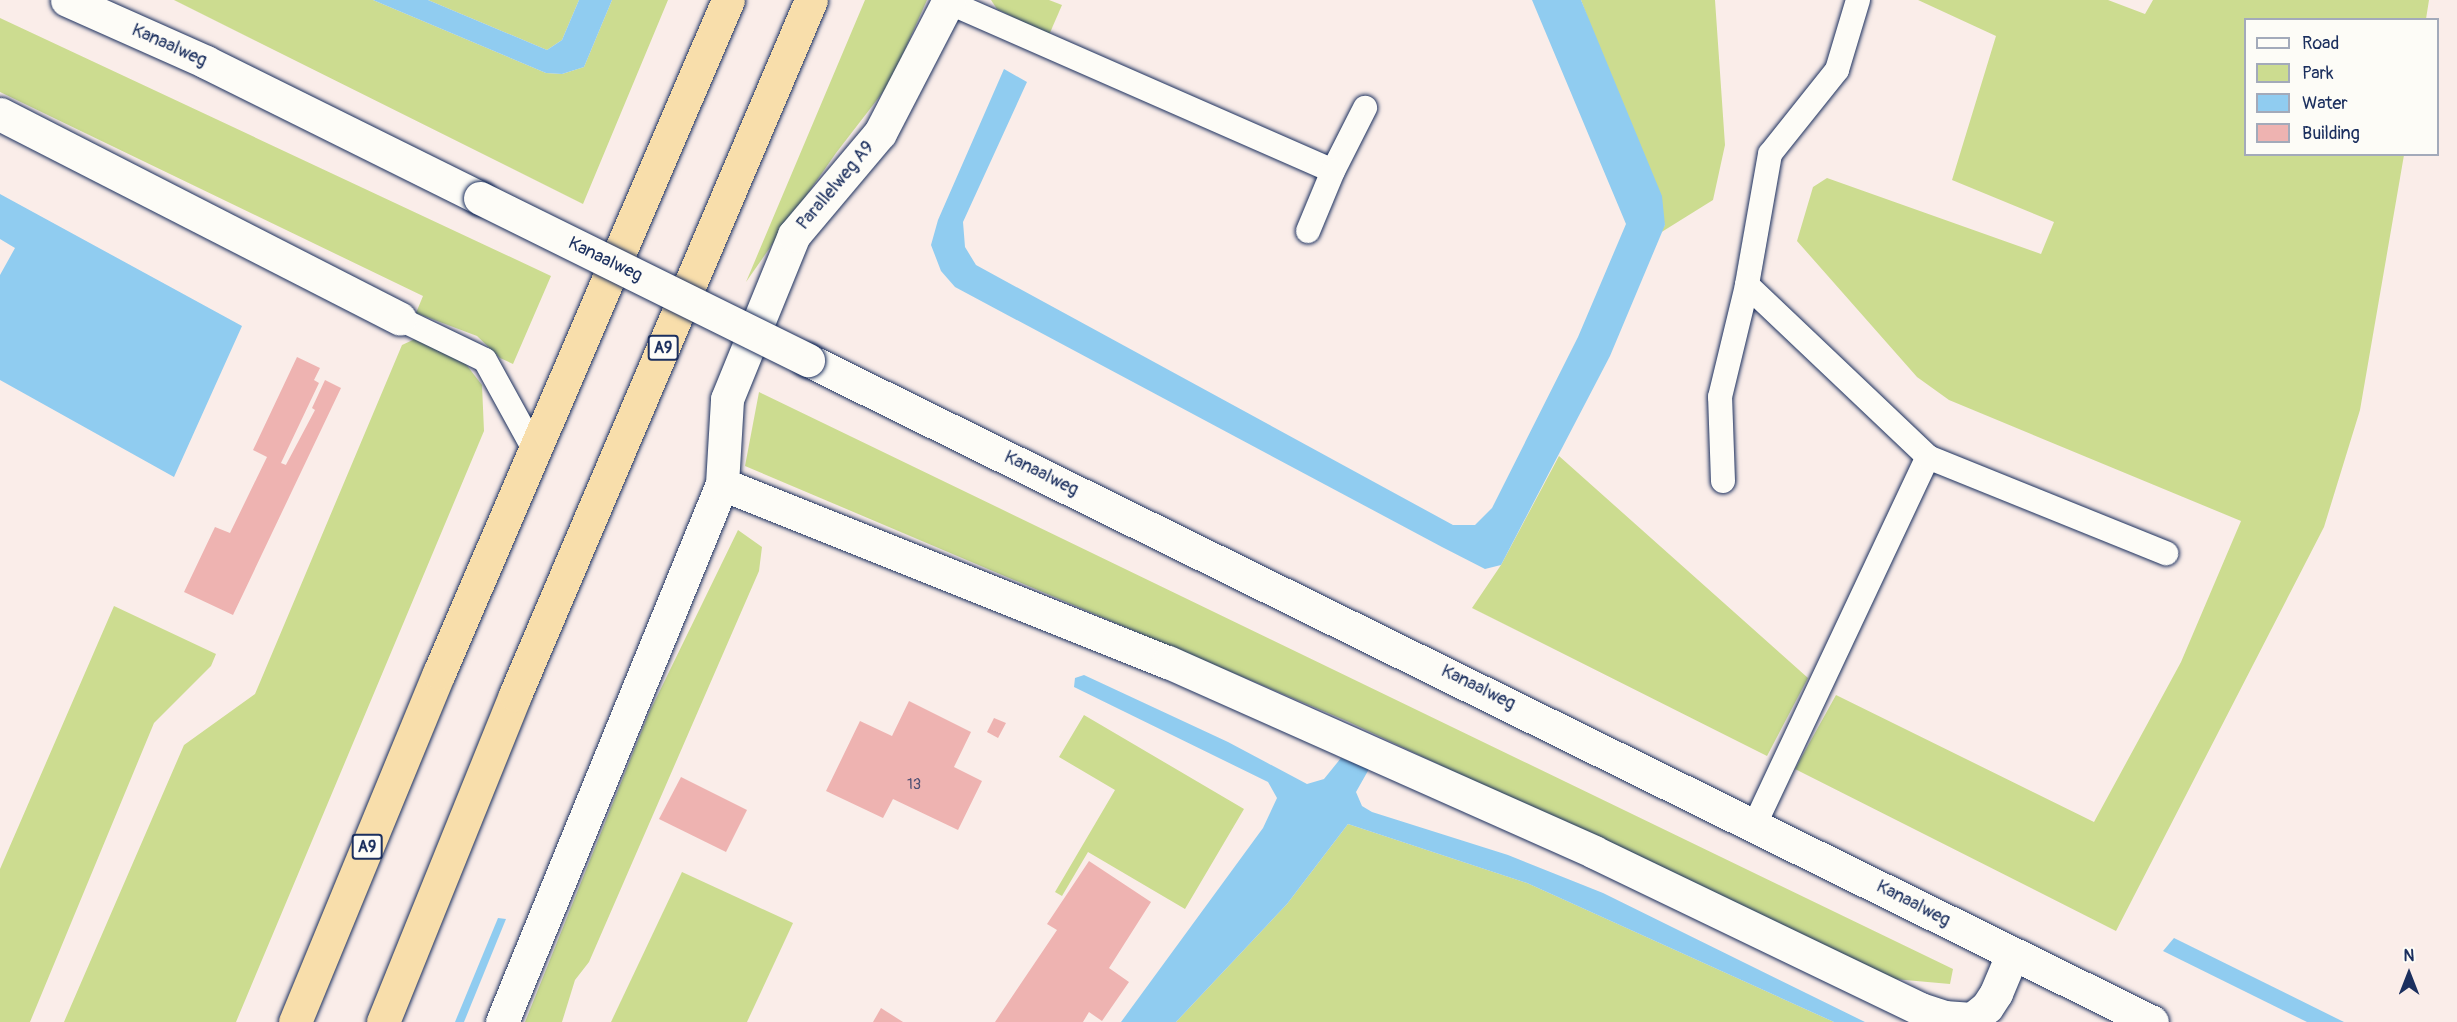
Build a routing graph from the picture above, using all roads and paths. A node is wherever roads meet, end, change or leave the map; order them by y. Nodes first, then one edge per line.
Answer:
1 (67, 0) edge
2 (728, 0) edge
3 (811, 0) edge
4 (1858, 0) edge
5 (949, 1) edge
6 (1365, 108) dead end
7 (0, 114) edge
8 (1333, 171) junction
9 (1308, 231) dead end
10 (1747, 285) junction
11 (400, 319) joint
12 (535, 451) junction
13 (1928, 457) junction
14 (1723, 481) dead end
15 (722, 484) junction
16 (2166, 553) dead end
17 (1755, 824) junction
18 (2012, 954) junction
19 (295, 1022) edge
20 (383, 1022) edge
21 (502, 1022) edge
22 (2152, 1022) edge

1 - 17 street, Kanaalweg, bridge
2 - 12 highway, A9
3 - 20 highway, A9
4 - 10 lane
5 - 8 lane
5 - 15 street, Parallelweg A9
6 - 8 lane
7 - 11 street
8 - 9 lane
10 - 13 lane
10 - 14 lane
11 - 12 lane
12 - 19 highway, A9
13 - 16 lane
13 - 17 lane
15 - 18 street
15 - 21 street, Parallelweg A9
17 - 18 street, Kanaalweg
18 - 22 street, Kanaalweg

